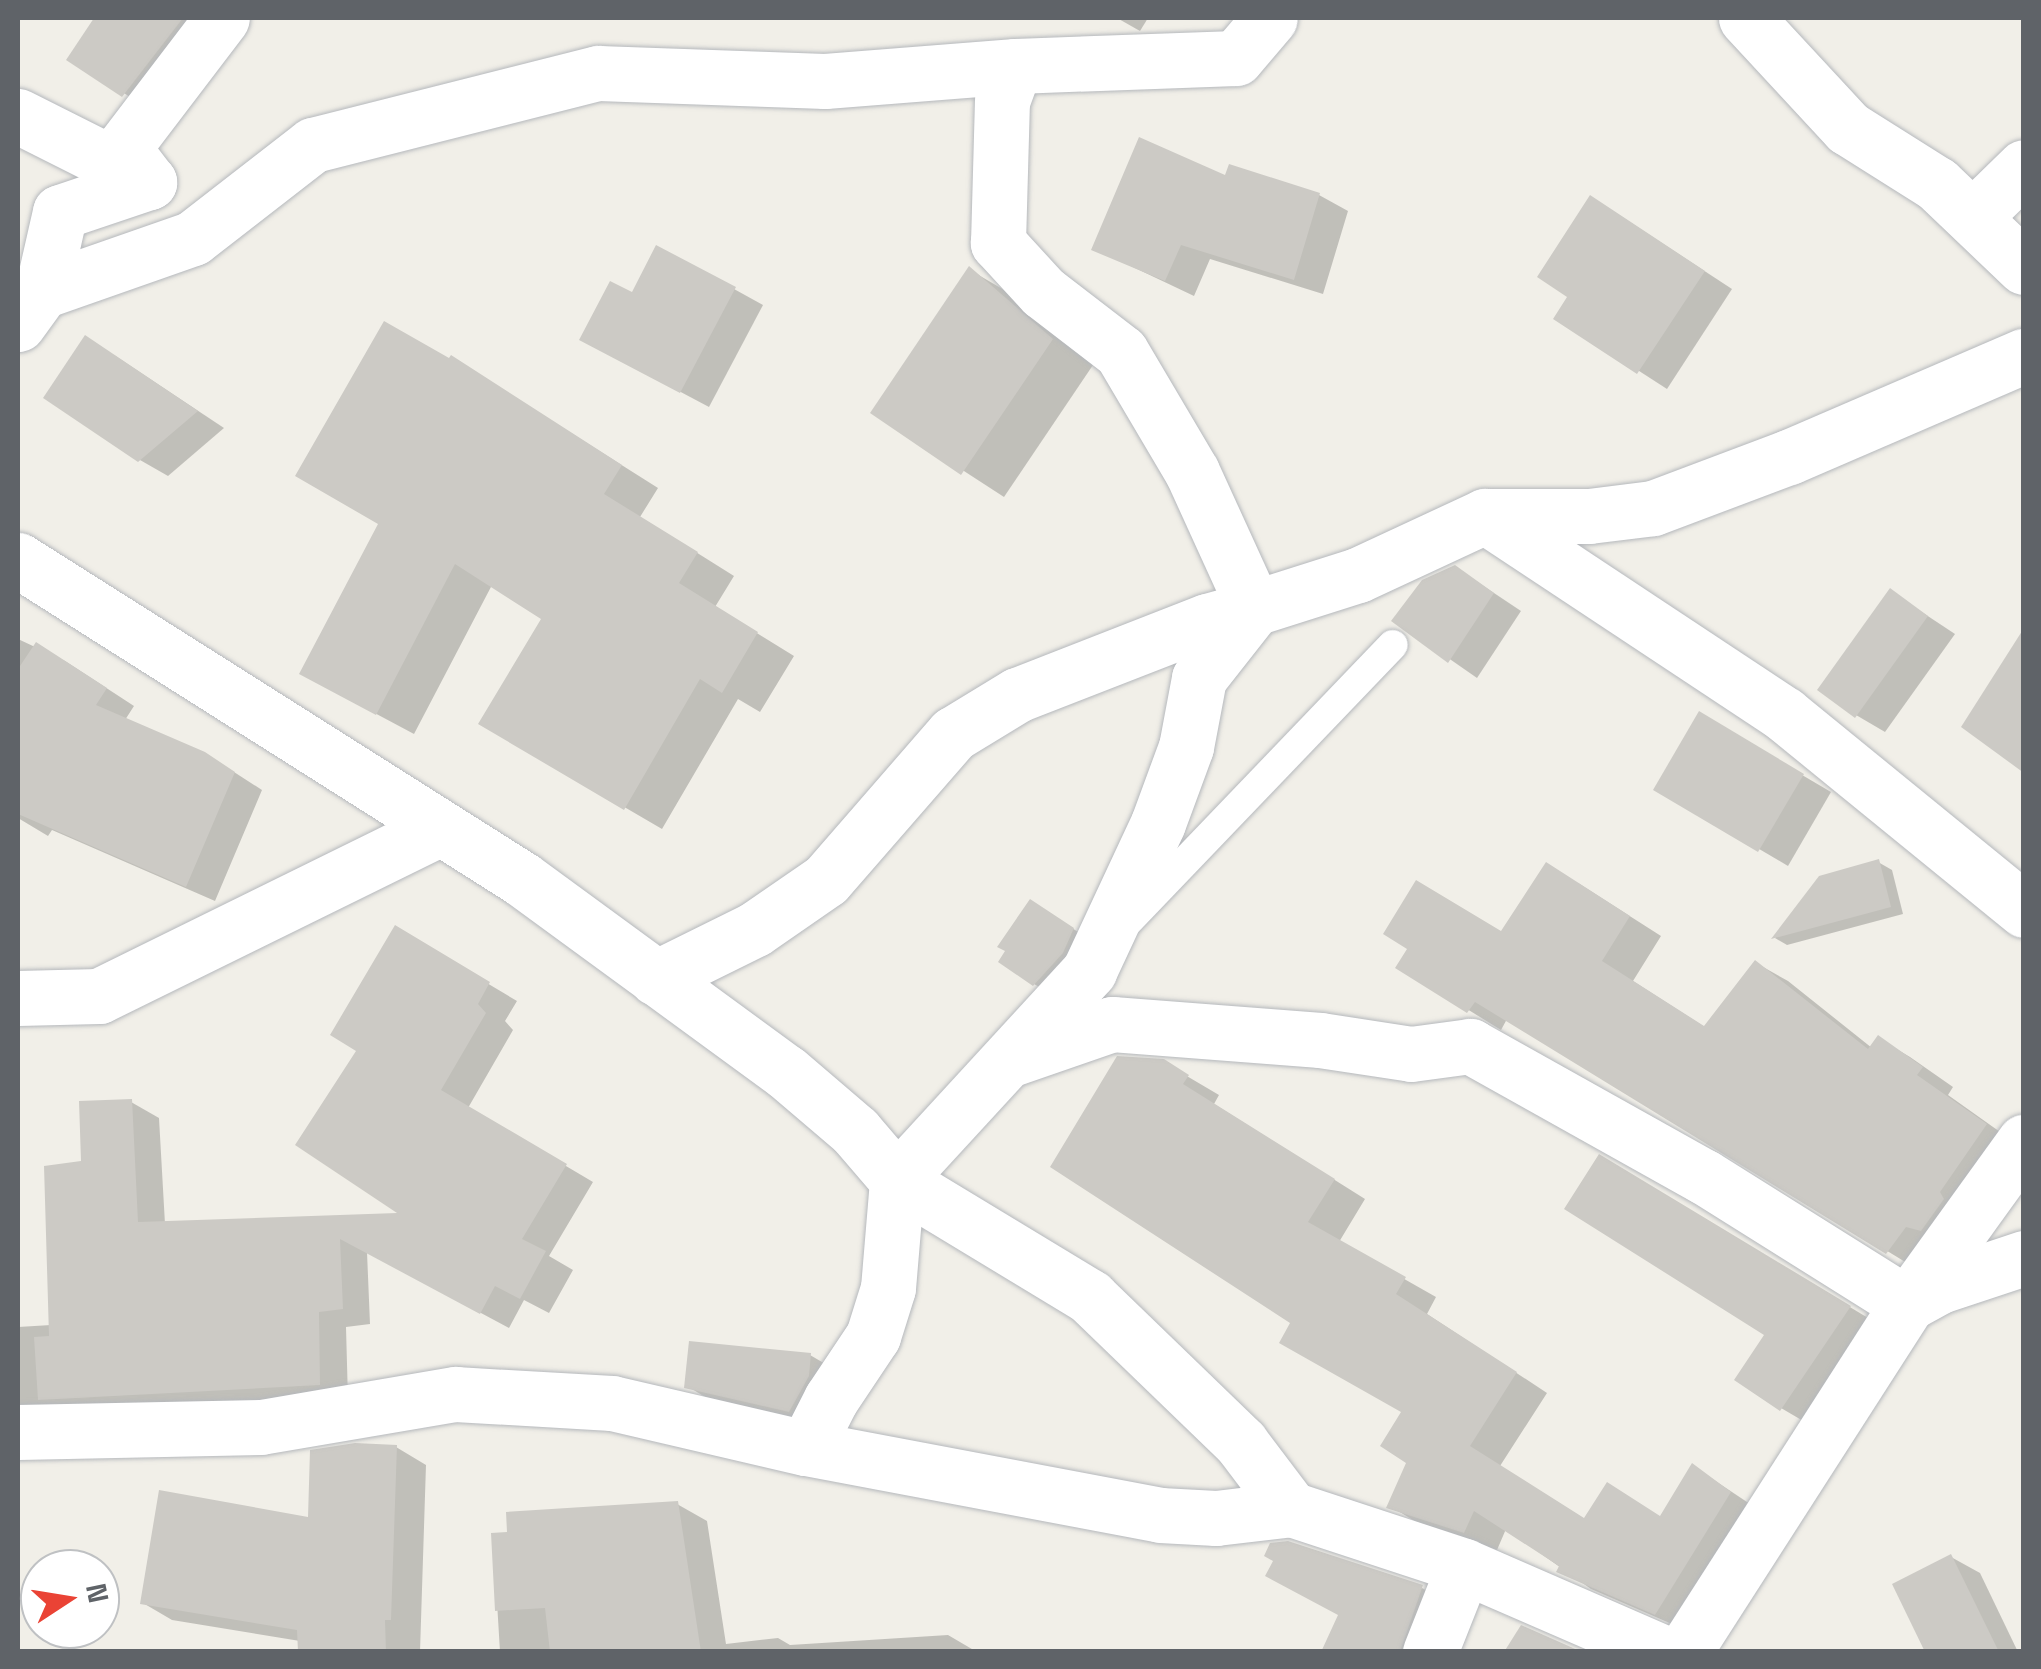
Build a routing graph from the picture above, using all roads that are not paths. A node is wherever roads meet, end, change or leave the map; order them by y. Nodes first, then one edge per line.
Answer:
1 (222, 18) edge
2 (1270, 18) edge
3 (1746, 18) edge
4 (1015, 66) junction
5 (18, 116) edge
6 (2024, 168) edge
7 (150, 182) junction
8 (1972, 217) junction
9 (2024, 266) edge
10 (30, 307) edge
11 (2024, 356) edge
12 (1485, 516) junction
13 (18, 560) edge
14 (1254, 608) junction
15 (1393, 645) dead end
16 (440, 828) junction
17 (2024, 910) edge
18 (1098, 952) junction
19 (656, 978) junction
20 (18, 998) edge
21 (1009, 1060) junction
22 (2024, 1142) edge
23 (897, 1180) junction
24 (2024, 1258) edge
25 (1906, 1304) junction
26 (18, 1432) edge
27 (806, 1448) junction
28 (1292, 1509) junction
29 (1464, 1566) junction
30 (1430, 1652) edge
31 (1662, 1652) edge
32 (1684, 1652) edge

1 - 7 street
2 - 4 street
3 - 8 street
4 - 10 street
4 - 14 street
5 - 7 street
6 - 8 street
7 - 10 street
8 - 9 street
11 - 12 street
12 - 14 street
12 - 17 street
13 - 16 street
14 - 18 street
14 - 19 street
15 - 18 lane
16 - 19 street
16 - 20 street
18 - 21 street
19 - 23 street
21 - 23 street
21 - 25 street
22 - 25 street
23 - 27 street
23 - 28 street
24 - 25 street
25 - 32 street
26 - 27 street
27 - 28 street
28 - 29 street
29 - 30 street
29 - 31 street

